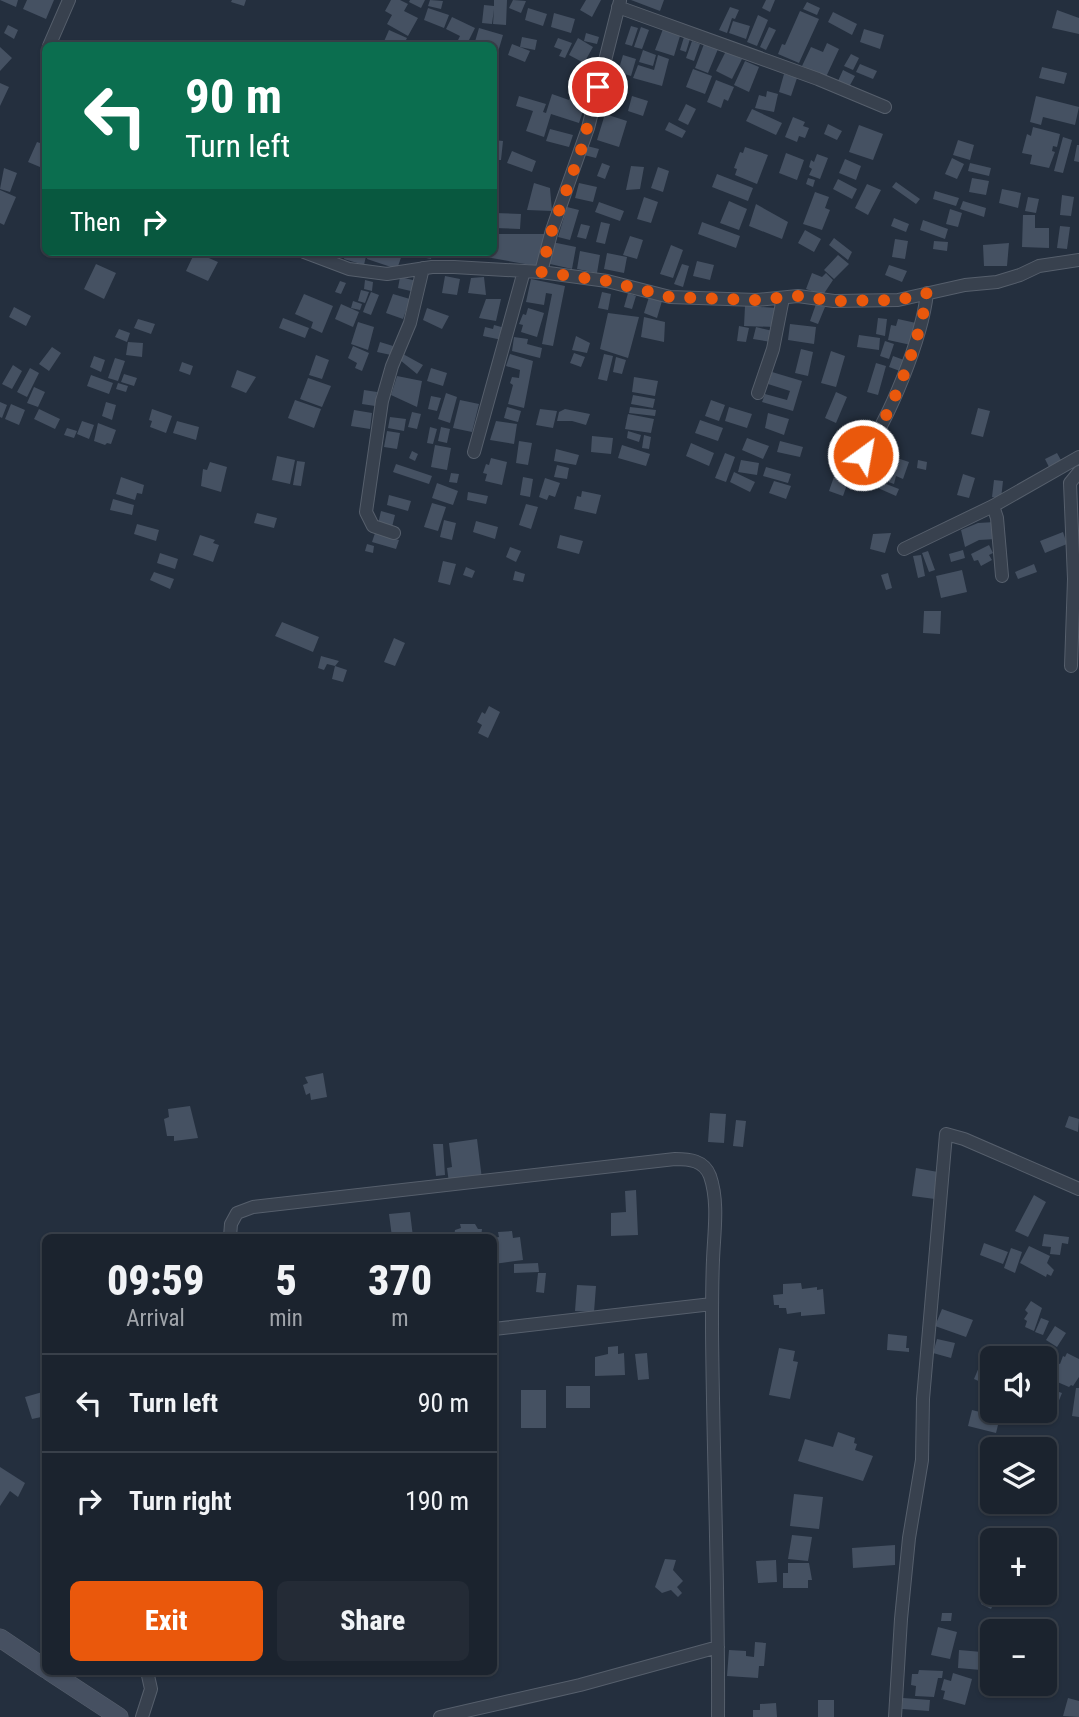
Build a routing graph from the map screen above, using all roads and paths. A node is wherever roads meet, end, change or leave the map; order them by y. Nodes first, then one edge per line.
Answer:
1 (69, 0) edge
2 (619, 4) edge
3 (51, 42) edge
4 (884, 107) dead end
5 (315, 256) edge
6 (1079, 260) edge
7 (423, 268) junction
8 (524, 271) junction
9 (541, 272) junction
10 (927, 293) junction
11 (783, 298) junction
12 (758, 393) dead end
13 (474, 452) dead end
14 (863, 455) dead end
15 (1079, 457) edge
16 (1079, 472) edge
17 (1049, 474) junction
18 (1070, 483) junction
19 (993, 506) junction
20 (394, 534) dead end
21 (904, 549) dead end
22 (1002, 576) dead end
23 (1077, 579) edge
24 (1071, 666) dead end
25 (1079, 1189) edge
26 (230, 1234) edge
27 (712, 1304) junction
28 (497, 1329) edge
29 (0, 1638) edge
30 (718, 1647) junction
31 (42, 1667) edge
32 (55, 1675) edge
33 (148, 1675) edge
34 (119, 1717) edge
35 (142, 1717) edge
36 (440, 1717) edge
37 (718, 1717) edge
38 (895, 1717) edge

1 - 3 street
2 - 4 street
2 - 9 street
5 - 7 street
6 - 10 street
7 - 8 street
7 - 20 street
8 - 9 street
8 - 13 street
9 - 11 street
10 - 11 street
10 - 14 street
11 - 12 street
15 - 17 street
16 - 18 street
17 - 18 street
17 - 19 street
18 - 23 street
19 - 21 street
19 - 22 street
23 - 24 street
25 - 38 street
26 - 27 street
27 - 28 street
27 - 30 street
29 - 31 street
30 - 36 street
30 - 37 street
32 - 34 street
33 - 35 street

